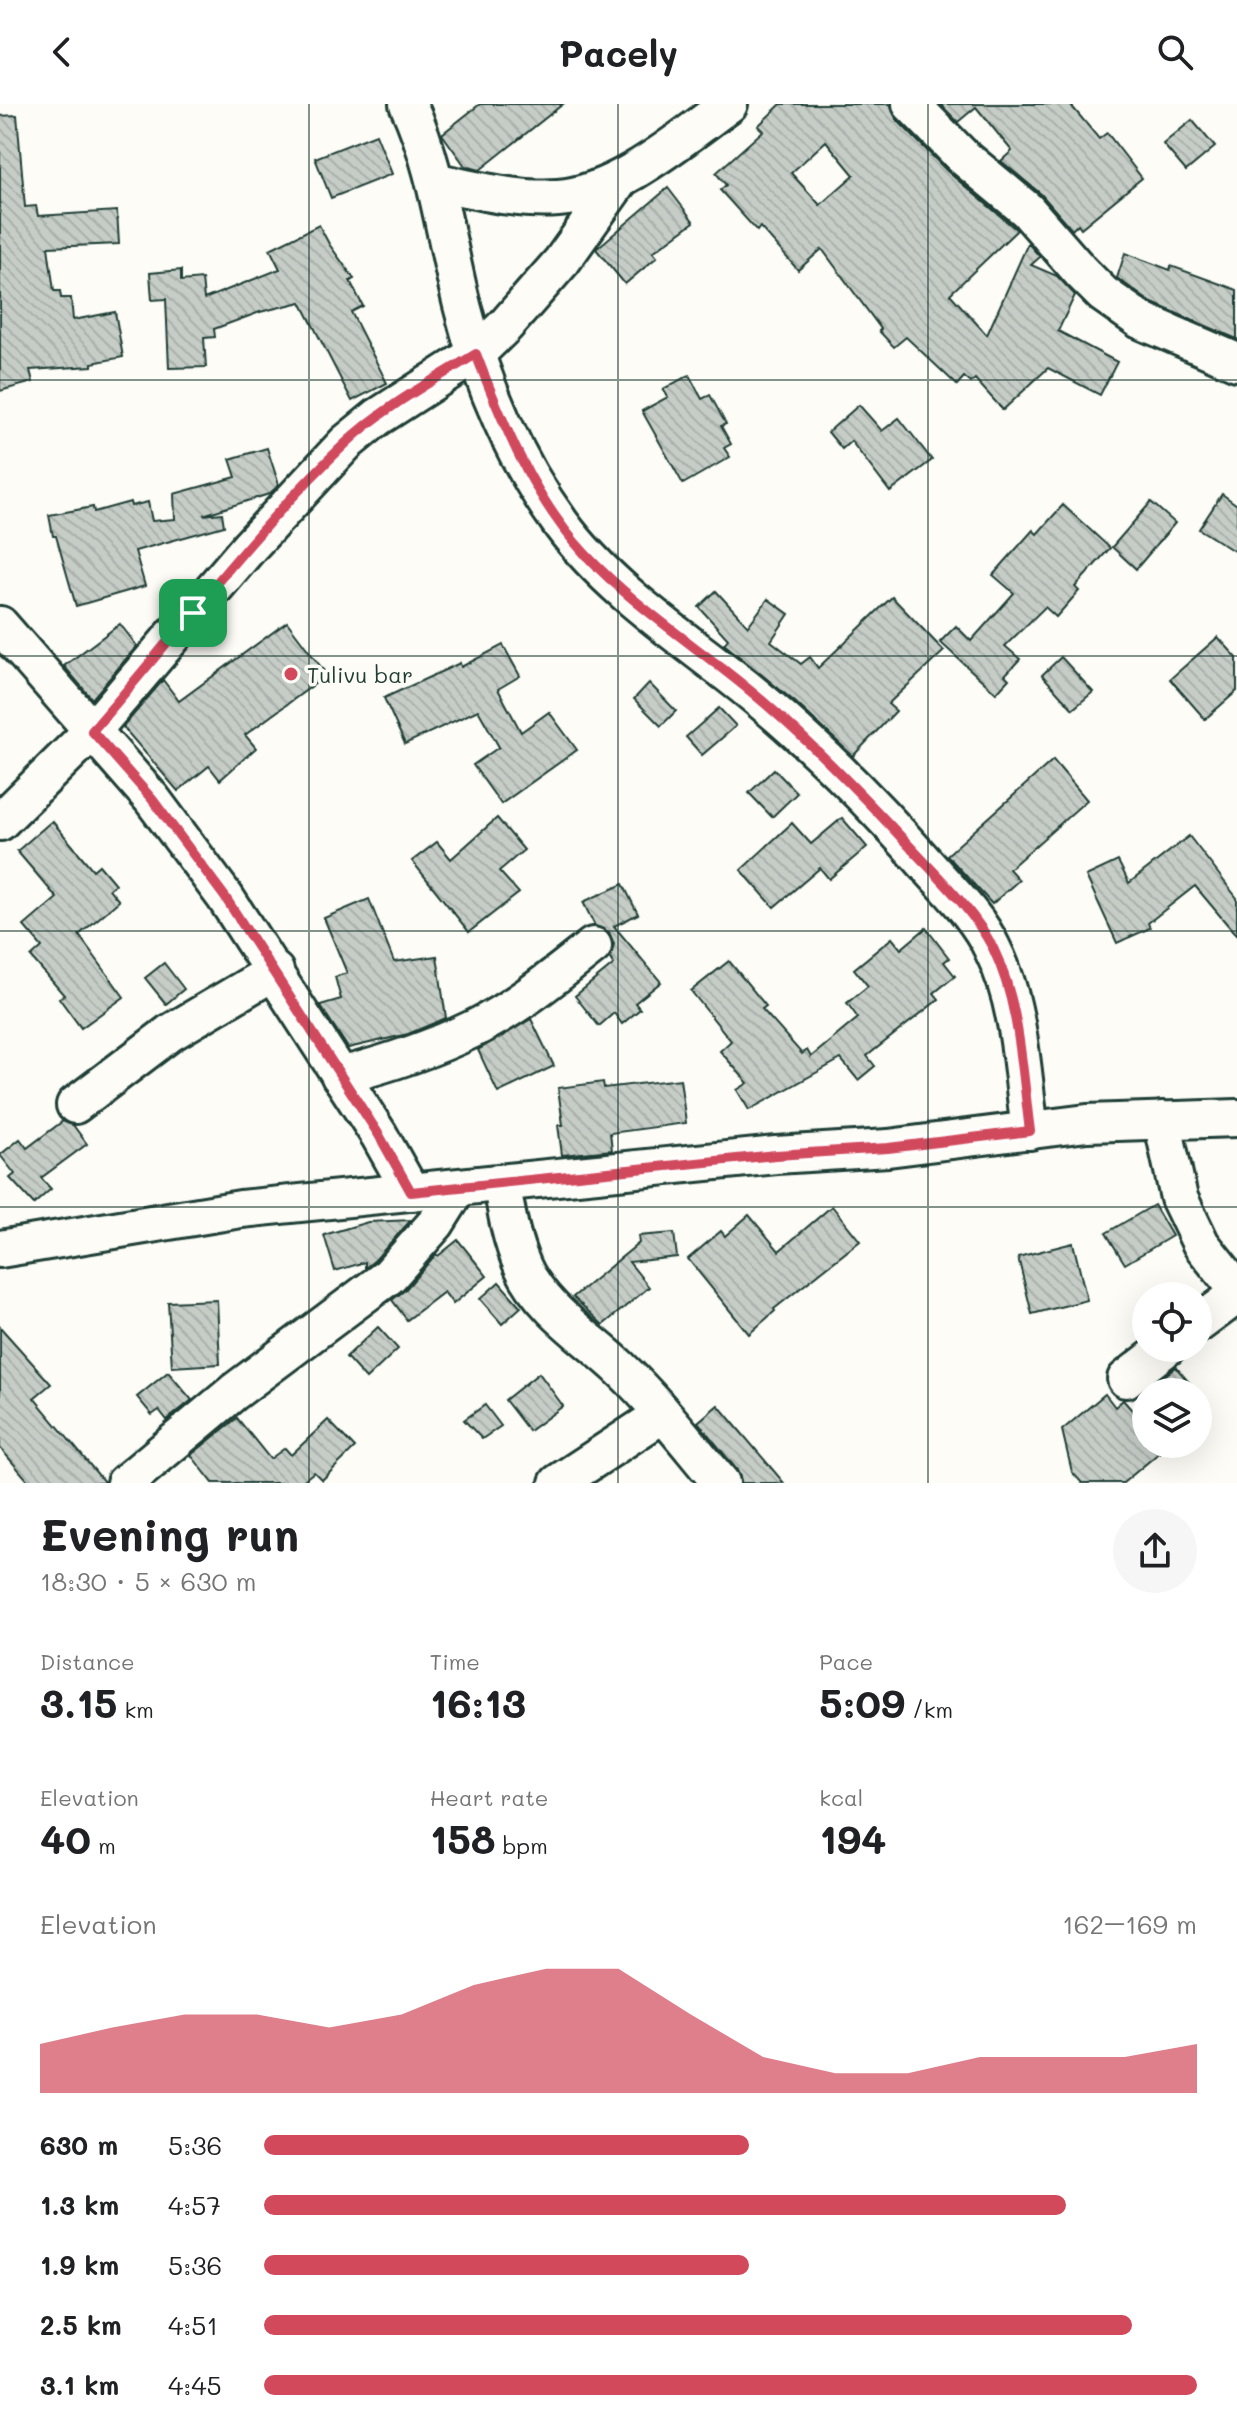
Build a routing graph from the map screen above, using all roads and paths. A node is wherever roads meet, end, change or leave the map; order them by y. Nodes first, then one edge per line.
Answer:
1 (408, 104) edge
2 (729, 104) edge
3 (911, 104) edge
4 (619, 181) junction
5 (437, 182) junction
6 (476, 354) junction
7 (1237, 362) edge
8 (0, 625) edge
9 (92, 731) junction
10 (0, 822) edge
11 (593, 946) dead end
12 (275, 971) junction
13 (340, 1076) junction
14 (75, 1105) dead end
15 (1237, 1118) edge
16 (1162, 1120) junction
17 (1030, 1131) junction
18 (502, 1184) junction
19 (458, 1188) junction
20 (411, 1192) junction
21 (0, 1249) edge
22 (1237, 1292) edge
23 (1212, 1313) edge
24 (1148, 1362) edge
25 (1126, 1379) dead end
26 (663, 1414) junction
27 (125, 1483) edge
28 (558, 1483) edge
29 (721, 1483) edge

1 - 5 street
2 - 4 street
3 - 7 street
4 - 5 street
4 - 6 street
5 - 6 street
6 - 9 street
6 - 17 street
8 - 9 street
9 - 10 street
9 - 12 street
11 - 13 street
12 - 13 street
12 - 14 street
13 - 20 street
15 - 16 street
16 - 17 street
16 - 22 street
17 - 18 street
18 - 19 street
18 - 26 street
19 - 20 street
19 - 27 street
20 - 21 street
22 - 23 street
24 - 25 street
26 - 28 street
26 - 29 street

